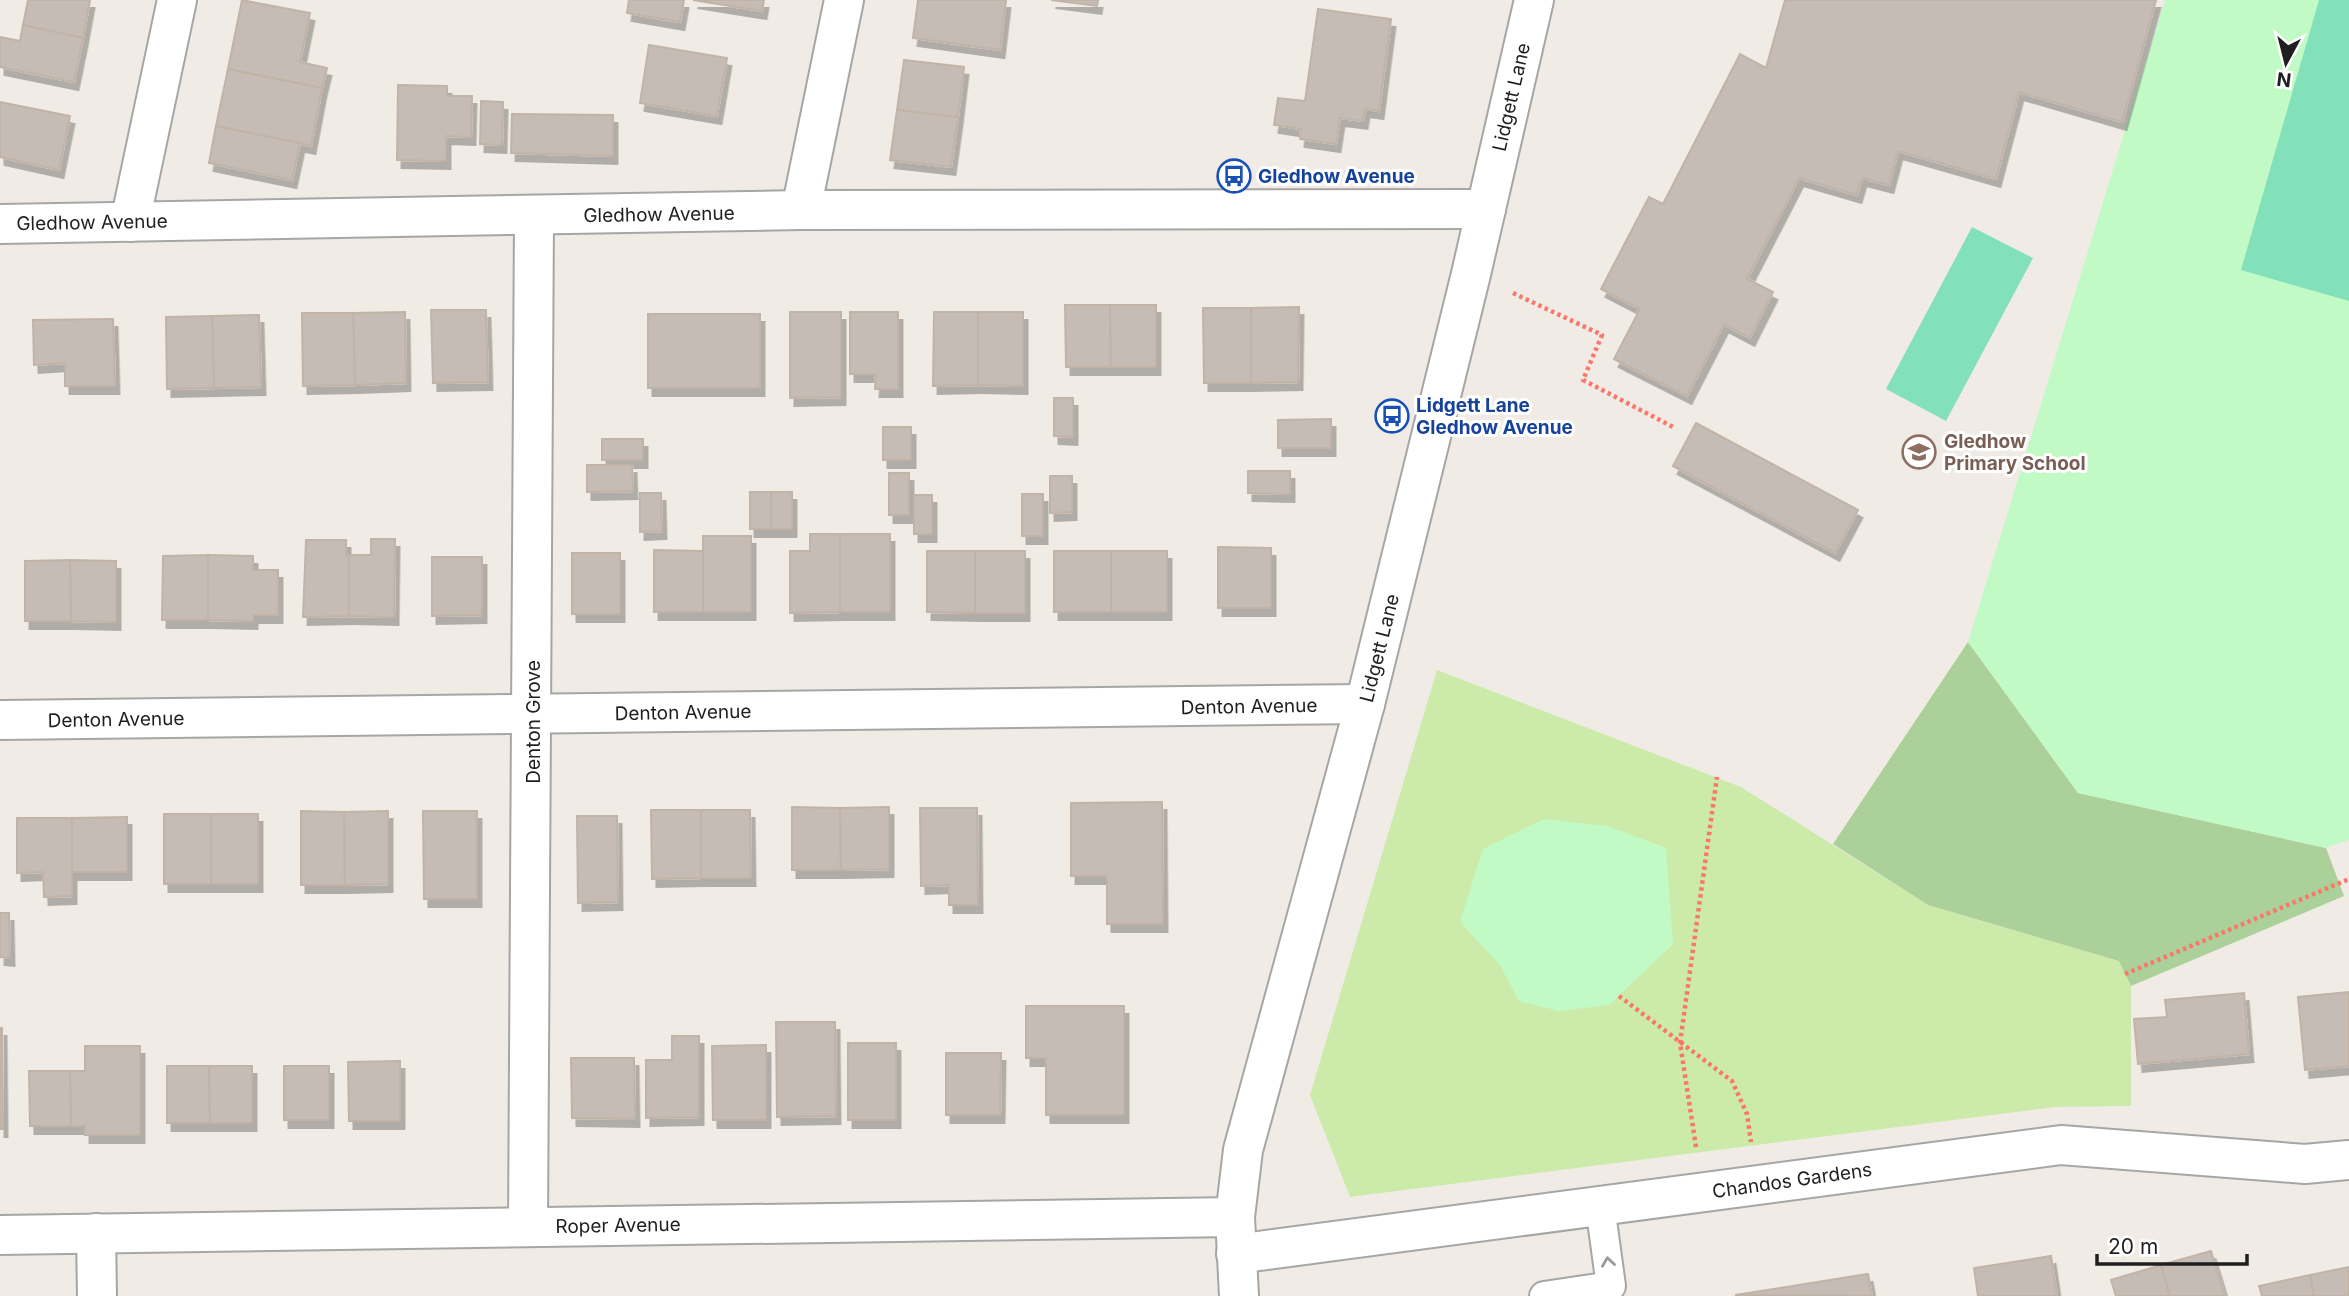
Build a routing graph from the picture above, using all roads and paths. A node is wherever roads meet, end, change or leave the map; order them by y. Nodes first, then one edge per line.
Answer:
1 (177, 0) edge
2 (844, 0) edge
3 (1534, 0) edge
4 (1486, 209) junction
5 (801, 210) junction
6 (534, 217) junction
7 (130, 222) junction
8 (0, 223) edge
9 (1471, 274) junction
10 (1675, 428) dead end
11 (1365, 704) junction
12 (533, 714) junction
13 (0, 720) edge
14 (1717, 777) dead end
15 (2349, 878) edge
16 (2125, 974) dead end
17 (1619, 996) dead end
18 (1680, 1043) junction
19 (2349, 1160) edge
20 (1757, 1185) junction
21 (1702, 1192) junction
22 (1600, 1206) junction
23 (1235, 1217) junction
24 (528, 1227) junction
25 (96, 1233) junction
26 (0, 1235) edge
27 (1236, 1254) junction
28 (97, 1296) edge
29 (1239, 1296) edge
30 (1544, 1296) edge

1 - 7 street
2 - 5 street
3 - 4 street, Lidgett Lane
4 - 5 street, Gledhow Avenue
4 - 9 street, Lidgett Lane
5 - 6 street, Gledhow Avenue
6 - 7 street, Gledhow Avenue
6 - 12 street, Denton Grove
7 - 8 street, Gledhow Avenue
9 - 10 path
9 - 11 street, Lidgett Lane
11 - 12 street, Denton Avenue
11 - 23 street, Lidgett Lane
12 - 13 street, Denton Avenue
12 - 24 street, Denton Grove
14 - 18 path
15 - 16 path
17 - 18 path
18 - 20 path
18 - 21 path
19 - 20 street, Chandos Gardens
20 - 21 street, Chandos Gardens
21 - 22 street, Chandos Gardens
22 - 27 street, Chandos Gardens
30 -> 22 lane
23 - 24 street, Roper Avenue
23 - 27 street, Lidgett Lane
24 - 25 street, Roper Avenue
25 - 26 street, Roper Avenue
25 - 28 street
27 - 29 street, Lidgett Lane

